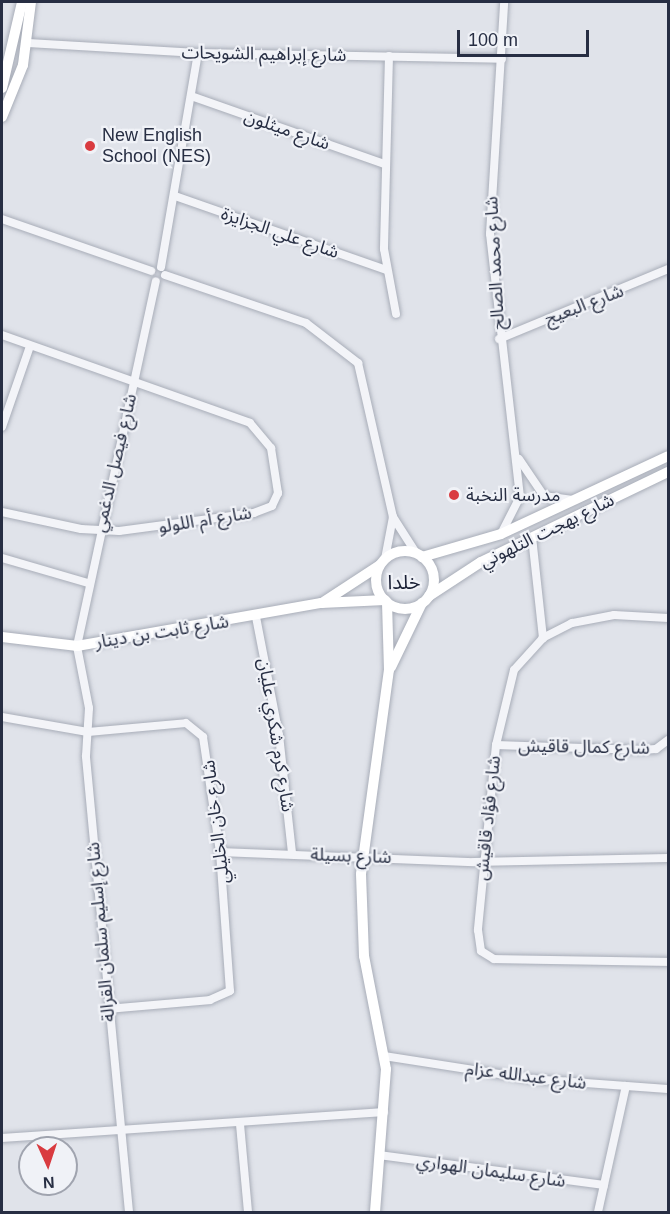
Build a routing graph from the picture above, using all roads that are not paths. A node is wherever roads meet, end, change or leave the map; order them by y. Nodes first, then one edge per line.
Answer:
1 (22, 2) edge
2 (31, 2) edge
3 (504, 2) edge
4 (22, 42) junction
5 (198, 53) junction
6 (389, 56) junction
7 (502, 59) junction
8 (2, 88) edge
9 (191, 96) junction
10 (2, 117) edge
11 (384, 164) junction
12 (175, 196) junction
13 (2, 219) edge
14 (161, 267) junction
15 (669, 269) edge
16 (386, 270) junction
17 (151, 271) junction
18 (165, 275) junction
19 (156, 280) junction
20 (396, 314) dead end
21 (2, 335) edge
22 (499, 339) junction
23 (30, 346) junction
24 (133, 382) junction
25 (2, 427) edge
26 (516, 452) junction
27 (669, 456) edge
28 (669, 472) edge
29 (576, 501) junction
30 (2, 512) edge
31 (393, 517) junction
32 (99, 532) junction
33 (501, 534) junction
34 (532, 537) junction
35 (419, 555) junction
36 (2, 558) edge
37 (382, 562) junction
38 (88, 583) junction
39 (426, 599) junction
40 (386, 601) junction
41 (321, 603) junction
42 (256, 617) junction
43 (669, 618) edge
44 (2, 637) edge
45 (543, 638) junction
46 (77, 646) junction
47 (389, 670) junction
48 (2, 717) edge
49 (87, 732) junction
50 (669, 740) edge
51 (496, 745) junction
52 (220, 852) junction
53 (292, 853) junction
54 (362, 856) junction
55 (669, 858) edge
56 (481, 862) junction
57 (669, 962) edge
58 (108, 1009) junction
59 (384, 1056) junction
60 (626, 1086) junction
61 (669, 1089) edge
62 (384, 1112) junction
63 (240, 1124) junction
64 (119, 1132) junction
65 (2, 1138) edge
66 (379, 1155) junction
67 (604, 1185) junction
68 (129, 1212) edge
69 (248, 1212) edge
70 (375, 1212) edge
71 (598, 1212) edge

1 - 4 street
2 - 4 street
3 - 7 street, شارع محمد الصالح
4 - 5 street, شارع إبراهيم الشويحات
4 - 8 street
4 - 10 street
5 - 6 street, شارع إبراهيم الشويحات
5 - 9 street
6 - 7 street, شارع إبراهيم الشويحات
6 - 11 street
7 - 22 street, شارع محمد الصالح
9 - 11 street, شارع ميثلون
9 - 12 street
11 - 16 street
12 - 14 street
12 - 16 street, شارع علي الجزايزة
13 - 17 street
14 - 17 street
14 - 18 street
15 - 22 street, شارع البعيج
16 - 20 street
17 - 19 street
18 - 19 street
18 - 31 street
19 - 24 street, شارع فيصل الدغمي
21 - 23 street, شارع أم اللولو
22 - 26 street, شارع محمد الصالح
23 - 24 street, شارع أم اللولو
23 - 25 street
24 - 32 street, شارع فيصل الدغمي
24 - 32 street, شارع أم اللولو
26 - 29 street, شارع محمد الصالح
26 - 33 street, شارع محمد الصالح
27 - 29 street, شارع بهجت التلهوني
28 - 34 street, شارع بهجت التلهوني
29 - 33 street, شارع بهجت التلهوني
30 - 32 street, شارع أم اللولو
31 - 35 street
31 - 37 street
32 - 38 street, شارع فيصل الدغمي
33 - 35 street, شارع بهجت التلهوني
34 - 39 street, شارع بهجت التلهوني
34 - 45 street
35 - 37 street
35 - 39 street
36 - 38 street
37 - 40 street
37 - 41 street, شارع ثابت بن دينار
38 - 46 street, شارع فيصل الدغمي
39 - 40 street
39 - 47 street
40 - 41 street, شارع ثابت بن دينار
40 - 47 street
41 - 42 street, شارع ثابت بن دينار
42 - 46 street, شارع ثابت بن دينار
42 - 53 street, شارع كرم شكري عليان
43 - 45 street, شارع فؤاد قاقيش
44 - 46 street, شارع ثابت بن دينار
45 - 51 street, شارع فؤاد قاقيش
46 - 49 street, شارع إسليم سلمان القرالة
47 - 54 street
48 - 49 street, شارع خان الخليلي
49 - 52 street, شارع خان الخليلي
49 - 58 street, شارع إسليم سلمان القرالة
50 - 51 street, شارع كمال قاقيش
51 - 56 street, شارع فؤاد قاقيش
52 - 53 street, شارع بسيلة
52 - 58 street, شارع خان الخليلي
53 - 54 street, شارع بسيلة
54 - 56 street, شارع بسيلة
54 - 59 street
55 - 56 street, شارع بسيلة
56 - 57 street, شارع فؤاد قاقيش
58 - 64 street, شارع إسليم سلمان القرالة
59 - 60 street, شارع عبدالله عزام
59 - 62 street
60 - 61 street, شارع عبدالله عزام
60 - 67 street
62 - 63 street
62 - 66 street
63 - 64 street
63 - 69 street
64 - 65 street
64 - 68 street, شارع إسليم سلمان القرالة
66 - 67 street, شارع سليمان الهواري
66 - 70 street
67 - 71 street

